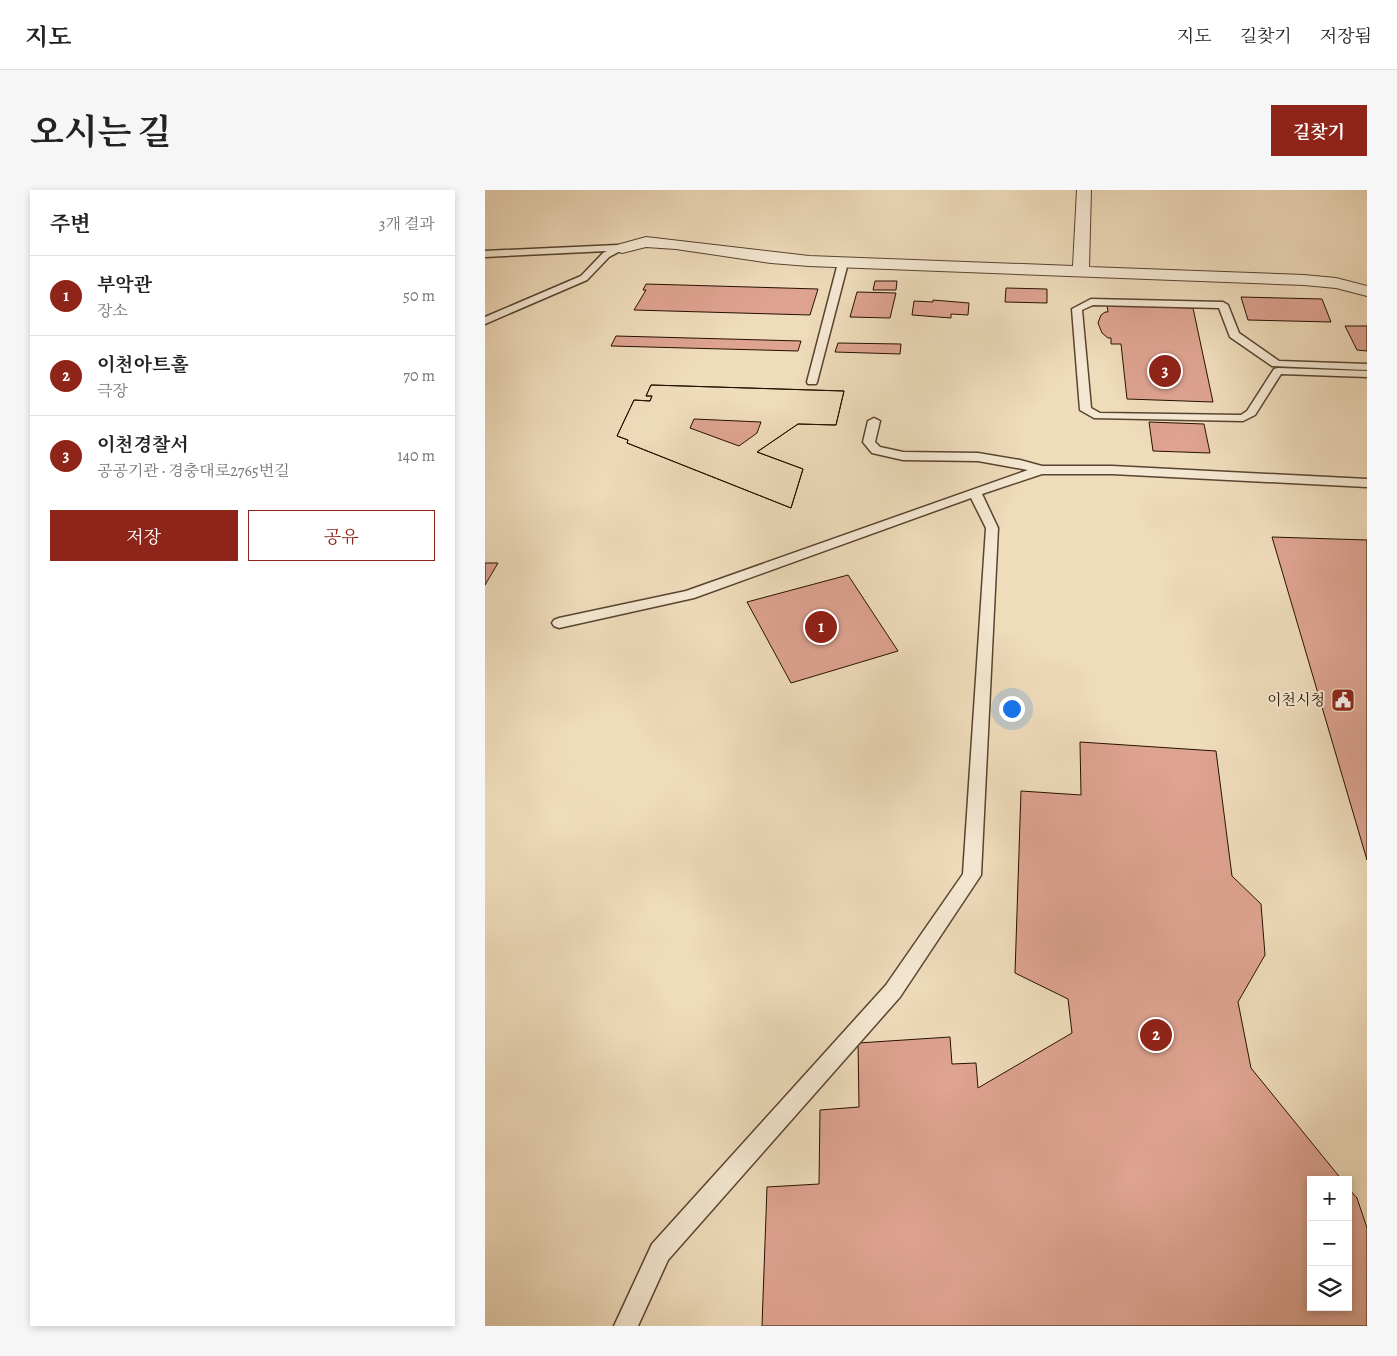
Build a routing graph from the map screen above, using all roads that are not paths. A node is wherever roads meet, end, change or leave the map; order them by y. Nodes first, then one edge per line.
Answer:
1 (1084, 190) edge
2 (622, 248) junction
3 (485, 254) edge
4 (843, 263) junction
5 (1081, 272) junction
6 (1367, 291) edge
7 (485, 321) edge
8 (1367, 367) edge
9 (1367, 374) edge
10 (812, 382) dead end
11 (874, 421) dead end
12 (1041, 470) junction
13 (1367, 483) edge
14 (975, 492) junction
15 (559, 622) dead end
16 (626, 1326) edge

1 - 5 street
2 - 3 lane
2 - 4 street
2 - 7 lane
4 - 5 street
4 - 10 lane
5 - 6 street
8 - 9 lane
11 - 12 lane
12 - 13 lane
12 - 14 lane
14 - 15 lane
14 - 16 lane

